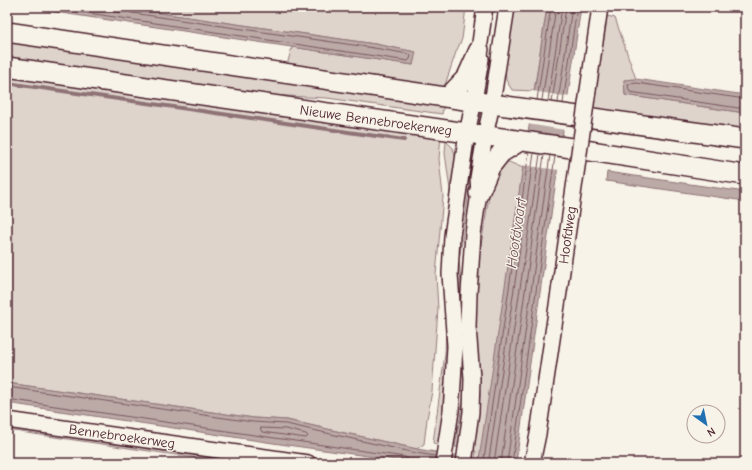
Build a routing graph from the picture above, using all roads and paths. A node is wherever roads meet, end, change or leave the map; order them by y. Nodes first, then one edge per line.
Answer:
1 (485, 7) edge
2 (507, 7) edge
3 (600, 7) edge
4 (7, 32) edge
5 (479, 50) junction
6 (7, 68) edge
7 (448, 97) junction
8 (483, 102) junction
9 (476, 134) junction
10 (745, 138) edge
11 (520, 141) junction
12 (745, 175) edge
13 (479, 193) junction
14 (7, 420) edge
15 (444, 456) edge
16 (465, 456) edge
17 (308, 463) edge
18 (532, 463) edge

1 - 5 street
2 - 8 street
3 - 18 street, Hoofdweg, bridge
4 - 7 main road
5 - 7 main road
5 - 8 street
6 - 9 main road, Nieuwe Bennebroekerweg
7 - 8 main road
8 - 9 street
8 - 10 main road
9 - 11 main road, Nieuwe Bennebroekerweg
9 - 13 street
9 - 15 street
11 - 12 main road, Nieuwe Bennebroekerweg
11 - 13 main road
13 - 16 street
14 - 17 street, Bennebroekerweg

